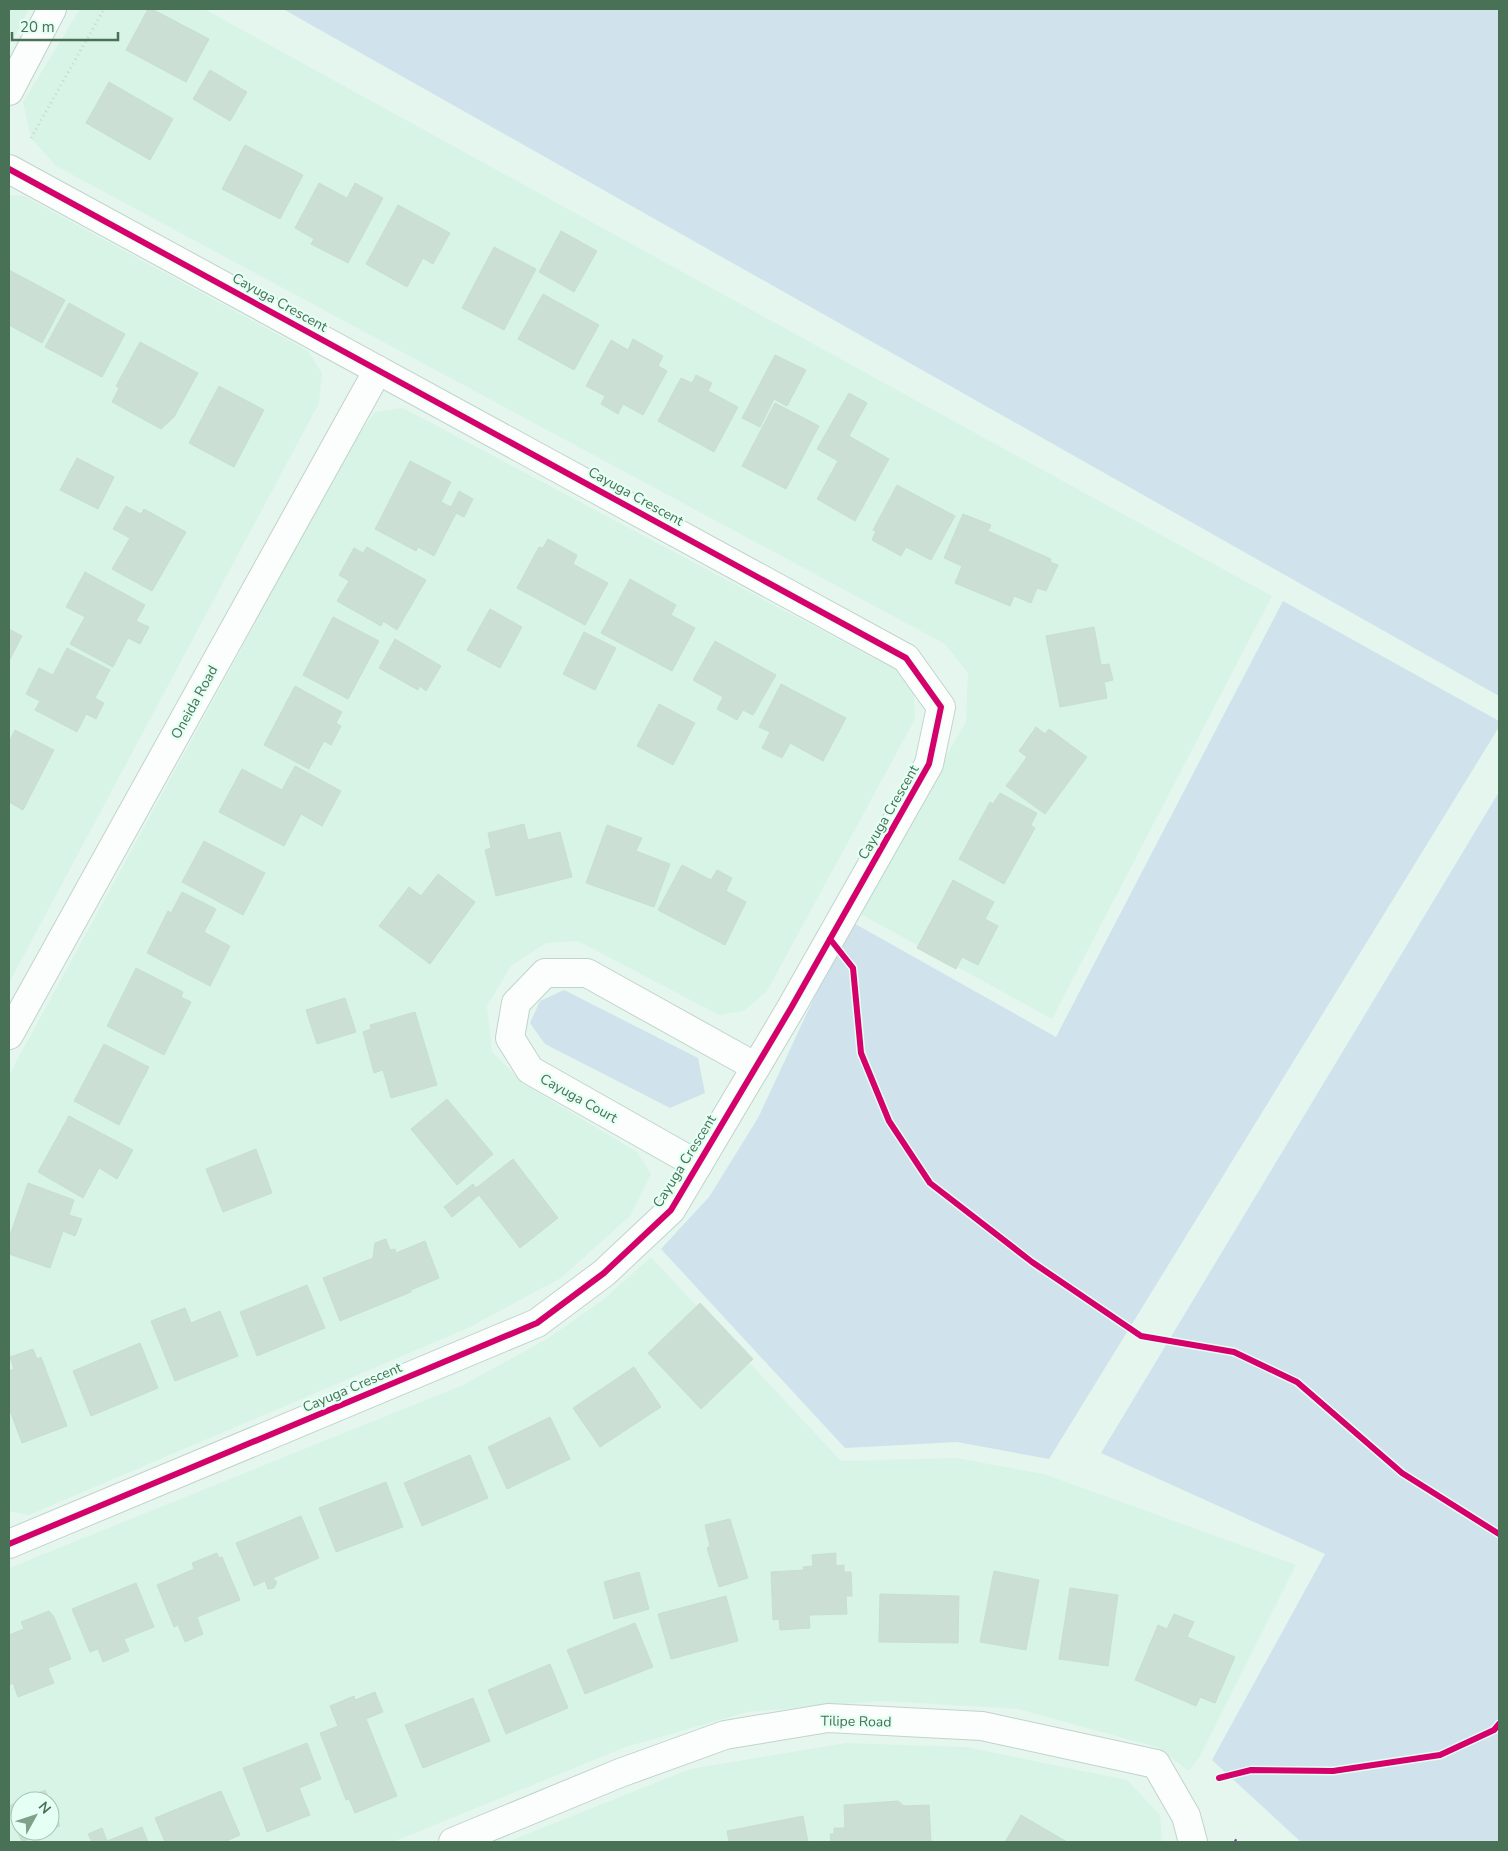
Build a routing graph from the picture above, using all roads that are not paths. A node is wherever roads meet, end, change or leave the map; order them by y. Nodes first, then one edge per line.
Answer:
1 (52, 9) edge
2 (9, 92) edge
3 (9, 169) edge
4 (378, 370) junction
5 (9, 1035) edge
6 (756, 1067) junction
7 (698, 1165) junction
8 (9, 1544) edge
9 (1189, 1829) edge
10 (453, 1842) edge

1 - 2 street
3 - 4 street, Cayuga Crescent
4 - 5 street, Oneida Road
4 - 6 street, Cayuga Crescent
6 - 7 street, Cayuga Crescent
6 - 7 street, Cayuga Court
7 - 8 street, Cayuga Crescent
9 - 10 street, Tilipe Road

